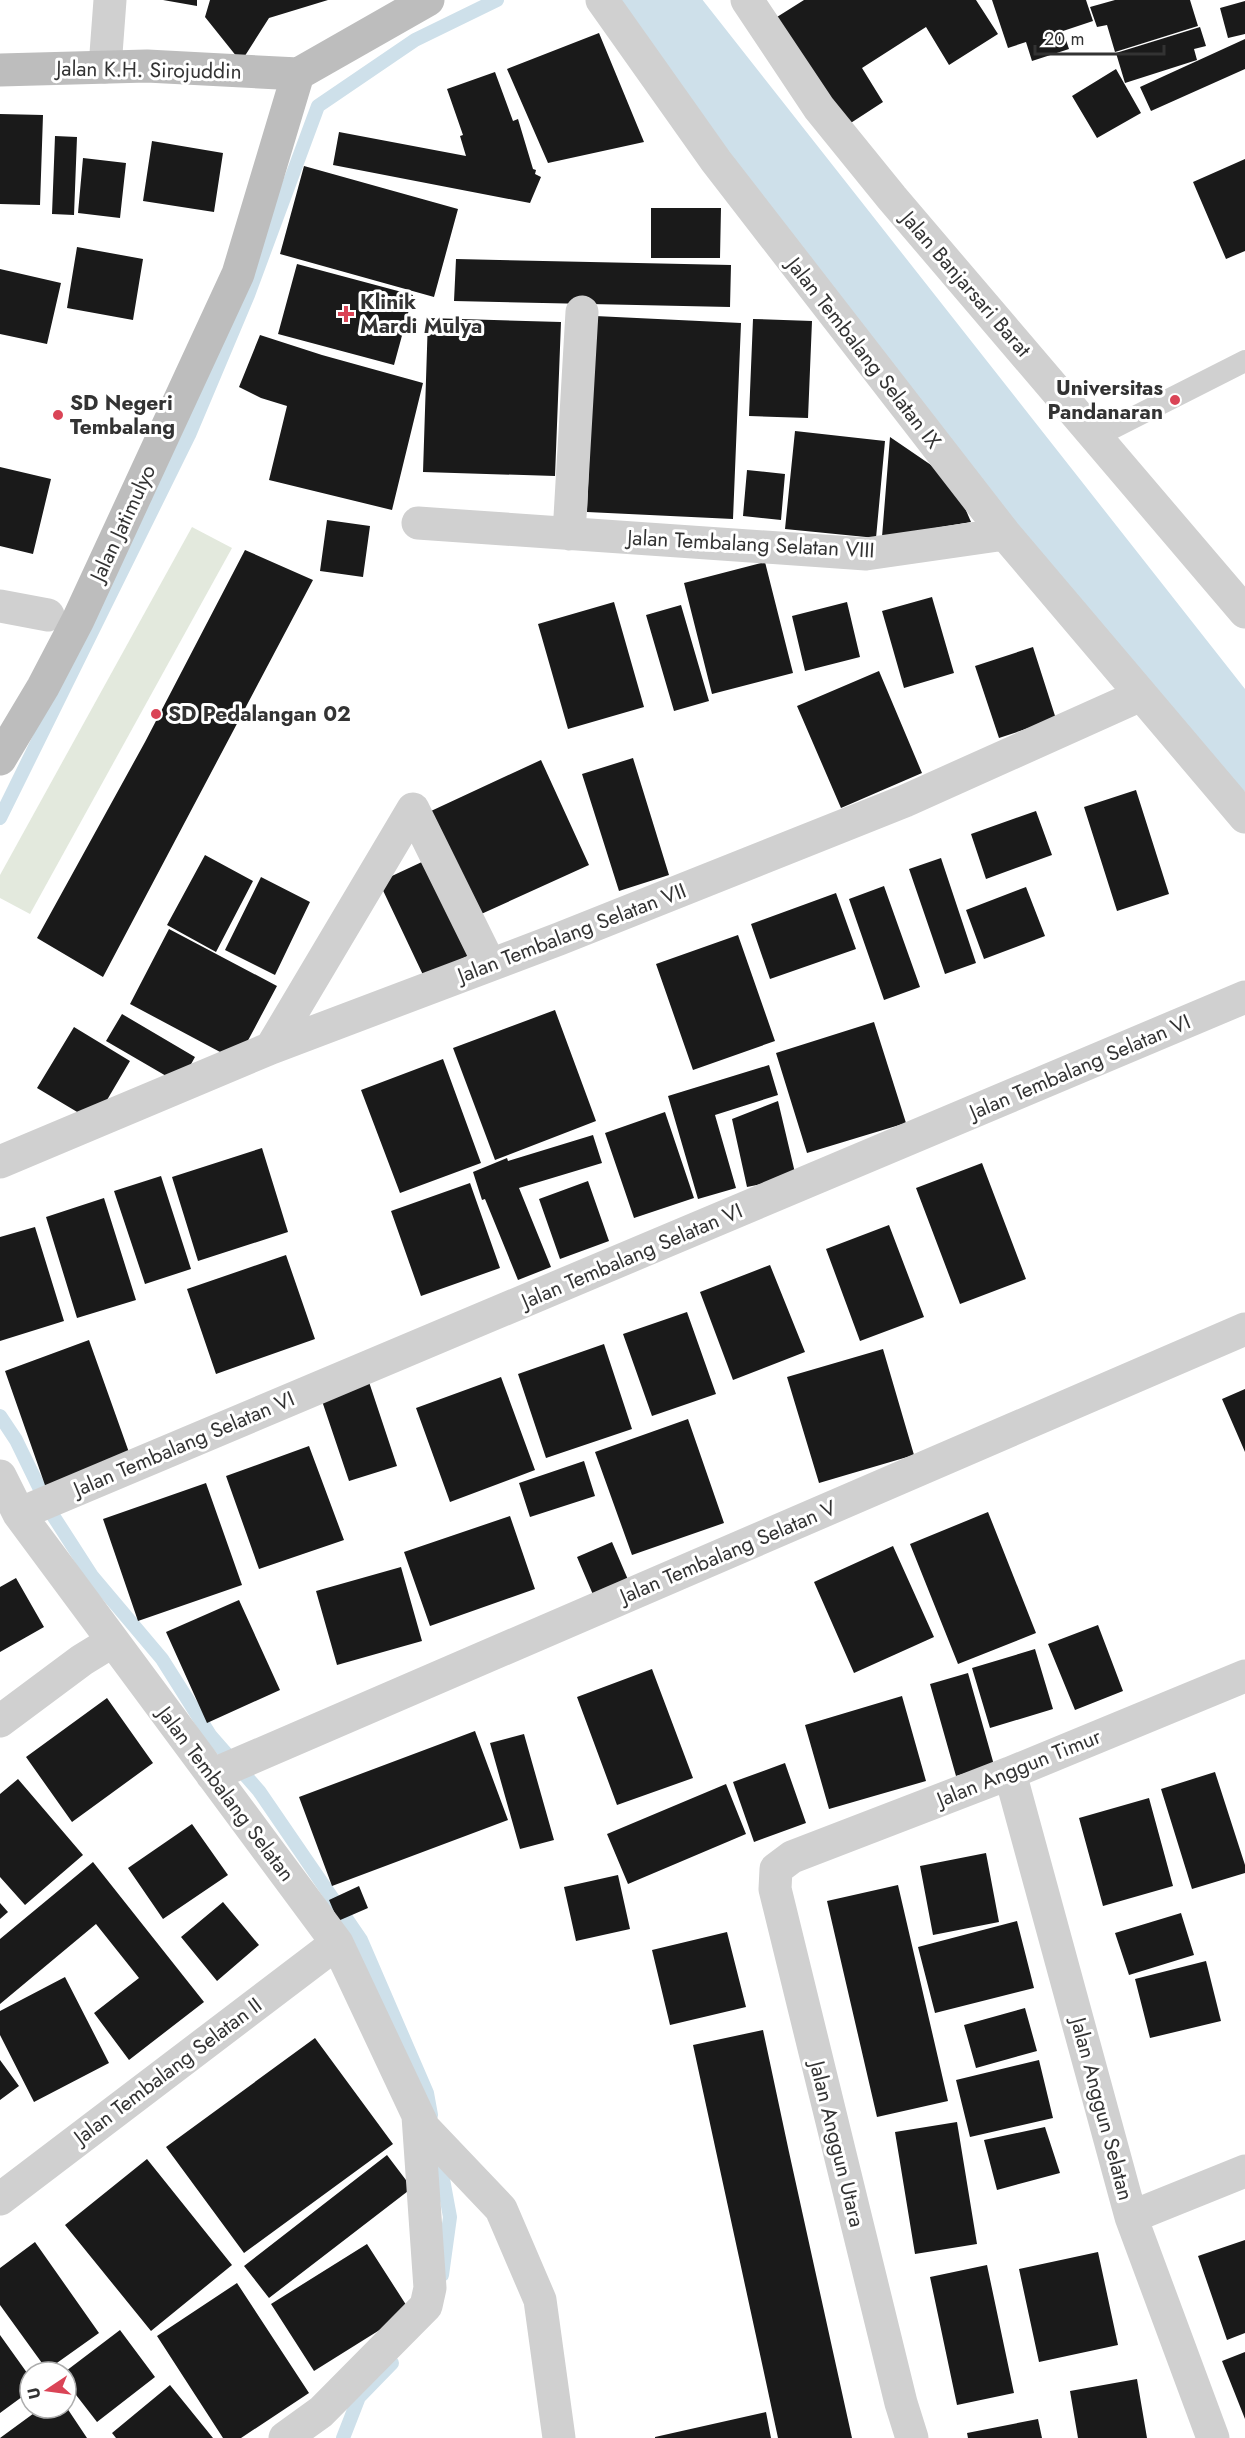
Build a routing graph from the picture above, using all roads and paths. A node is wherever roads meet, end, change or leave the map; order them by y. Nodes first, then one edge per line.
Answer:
1 (110, 0) edge
2 (428, 0) edge
3 (602, 0) edge
4 (747, 0) edge
5 (105, 67) junction
6 (0, 70) edge
7 (298, 74) junction
8 (582, 312) dead end
9 (1245, 361) edge
10 (1097, 436) junction
11 (418, 524) dead end
12 (569, 534) junction
13 (1005, 534) junction
14 (0, 606) edge
15 (1245, 612) edge
16 (48, 615) dead end
17 (1141, 695) junction
18 (0, 759) edge
19 (1245, 817) edge
20 (490, 965) junction
21 (1245, 997) edge
22 (271, 1048) junction
23 (0, 1162) edge
24 (1245, 1329) edge
25 (0, 1476) edge
26 (19, 1514) junction
27 (113, 1641) junction
28 (1245, 1676) edge
29 (0, 1721) edge
30 (1010, 1773) junction
31 (212, 1775) junction
32 (792, 1857) joint
33 (337, 1943) junction
34 (421, 2122) junction
35 (1245, 2170) edge
36 (0, 2199) edge
37 (1131, 2217) junction
38 (285, 2438) edge
39 (560, 2438) edge
40 (912, 2438) edge
41 (1213, 2438) edge

1 - 5 street
2 - 7 street
3 - 13 street, Jalan Tembalang Selatan IX
4 - 10 street, Jalan Banjarsari Barat
5 - 6 street, Jalan K.H. Sirojuddin
5 - 7 street, Jalan K.H. Sirojuddin
7 - 18 street, Jalan Jatimulyo
8 - 12 street
9 - 10 lane
10 - 15 street, Jalan Banjarsari Barat
11 - 12 street, Jalan Tembalang Selatan VIII
12 - 13 street, Jalan Tembalang Selatan VIII
13 - 17 street, Jalan Tembalang Selatan IX
14 - 16 street
17 - 19 street
17 - 20 street, Jalan Tembalang Selatan VII
20 - 22 street, Jalan Tembalang Selatan VII
20 - 22 street
21 - 26 street, Jalan Tembalang Selatan VI
22 - 23 street, Jalan Tembalang Selatan VII
24 - 31 street, Jalan Tembalang Selatan V
25 - 26 street, Jalan Tembalang Selatan
26 - 27 street, Jalan Tembalang Selatan
27 - 29 street
27 - 31 street, Jalan Tembalang Selatan
28 - 30 street, Jalan Anggun Timur
30 - 32 street, Jalan Anggun Timur
30 - 37 street, Jalan Anggun Selatan
31 - 33 street, Jalan Tembalang Selatan
32 - 40 street, Jalan Anggun Utara
33 - 34 street, Jalan Tembalang Selatan
33 - 36 street, Jalan Tembalang Selatan II
34 - 38 street
34 - 39 street
35 - 37 street
37 - 41 street, Jalan Anggun Selatan

